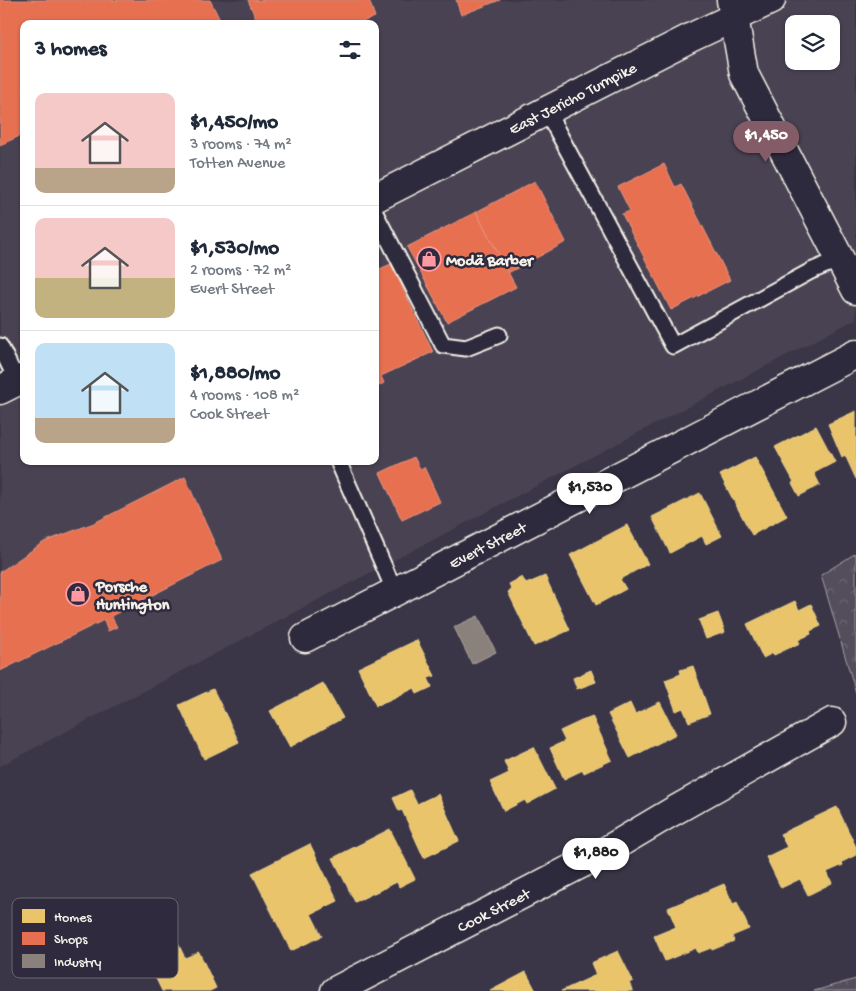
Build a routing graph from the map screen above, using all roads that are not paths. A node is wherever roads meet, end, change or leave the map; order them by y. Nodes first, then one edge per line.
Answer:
1 (772, 0) edge
2 (732, 9) edge
3 (546, 110) junction
4 (379, 196) edge
5 (379, 222) edge
6 (840, 259) junction
7 (856, 290) edge
8 (499, 335) dead end
9 (0, 346) edge
10 (856, 354) edge
11 (14, 383) edge
12 (340, 465) edge
13 (395, 592) junction
14 (305, 638) dead end
15 (832, 722) dead end
16 (336, 991) edge

1 - 2 street, East Jericho Turnpike
2 - 3 street, East Jericho Turnpike
2 - 6 street
3 - 4 street, East Jericho Turnpike
3 - 6 lane
5 - 8 lane
6 - 7 street
9 - 11 lane
10 - 13 street, Evert Street
12 - 13 lane
13 - 14 street, Evert Street
15 - 16 street, Cook Street

